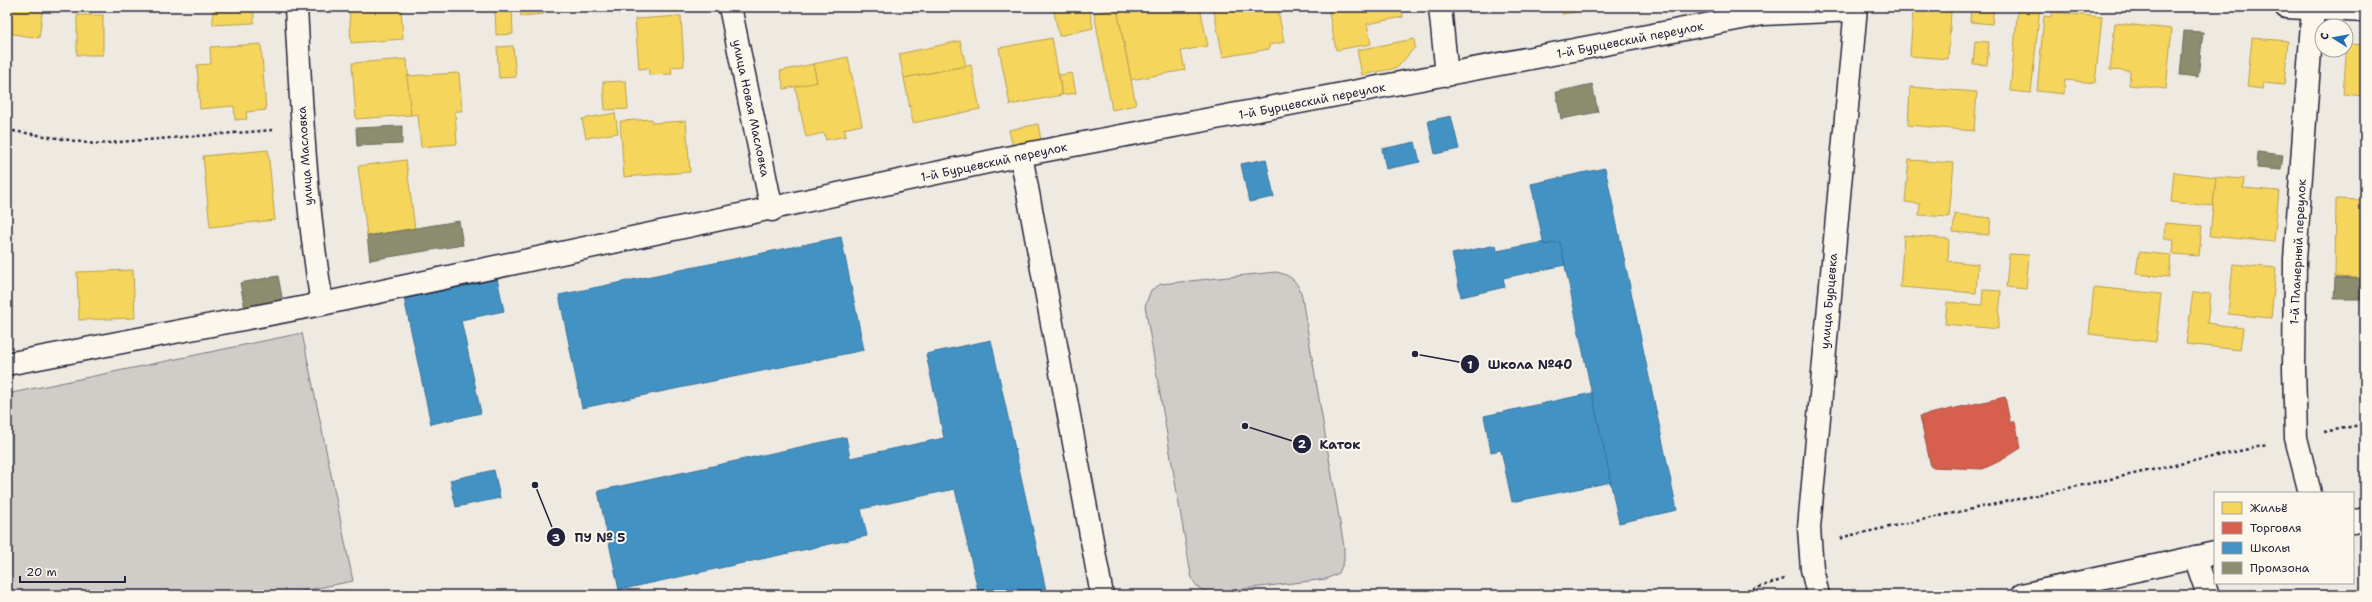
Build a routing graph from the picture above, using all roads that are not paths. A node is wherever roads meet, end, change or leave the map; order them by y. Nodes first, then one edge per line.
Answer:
1 (296, 7) edge
2 (730, 7) edge
3 (1440, 7) edge
4 (2286, 7) edge
5 (1855, 9) edge
6 (2313, 9) junction
7 (2365, 11) edge
8 (1447, 75) junction
9 (1021, 156) junction
10 (772, 210) junction
11 (322, 304) junction
12 (7, 364) edge
13 (2310, 492) edge
14 (2365, 519) edge
15 (2354, 522) edge
16 (2205, 555) edge
17 (1102, 595) edge
18 (1818, 595) edge
19 (2022, 595) edge
20 (2208, 595) edge

1 - 11 street, улица Масловка
2 - 10 street, улица Новая Масловка
3 - 8 street
4 - 6 street
5 - 8 street, 1-й Бурцевский переулок
5 - 18 street, улица Бурцевка
6 - 7 street
6 - 13 street, 1-й Планерный переулок
8 - 9 street, 1-й Бурцевский переулок
9 - 10 street, 1-й Бурцевский переулок
9 - 17 street
10 - 11 street, 1-й Бурцевский переулок
11 - 12 street, 1-й Бурцевский переулок
14 - 15 street
16 - 19 street
16 - 20 street

